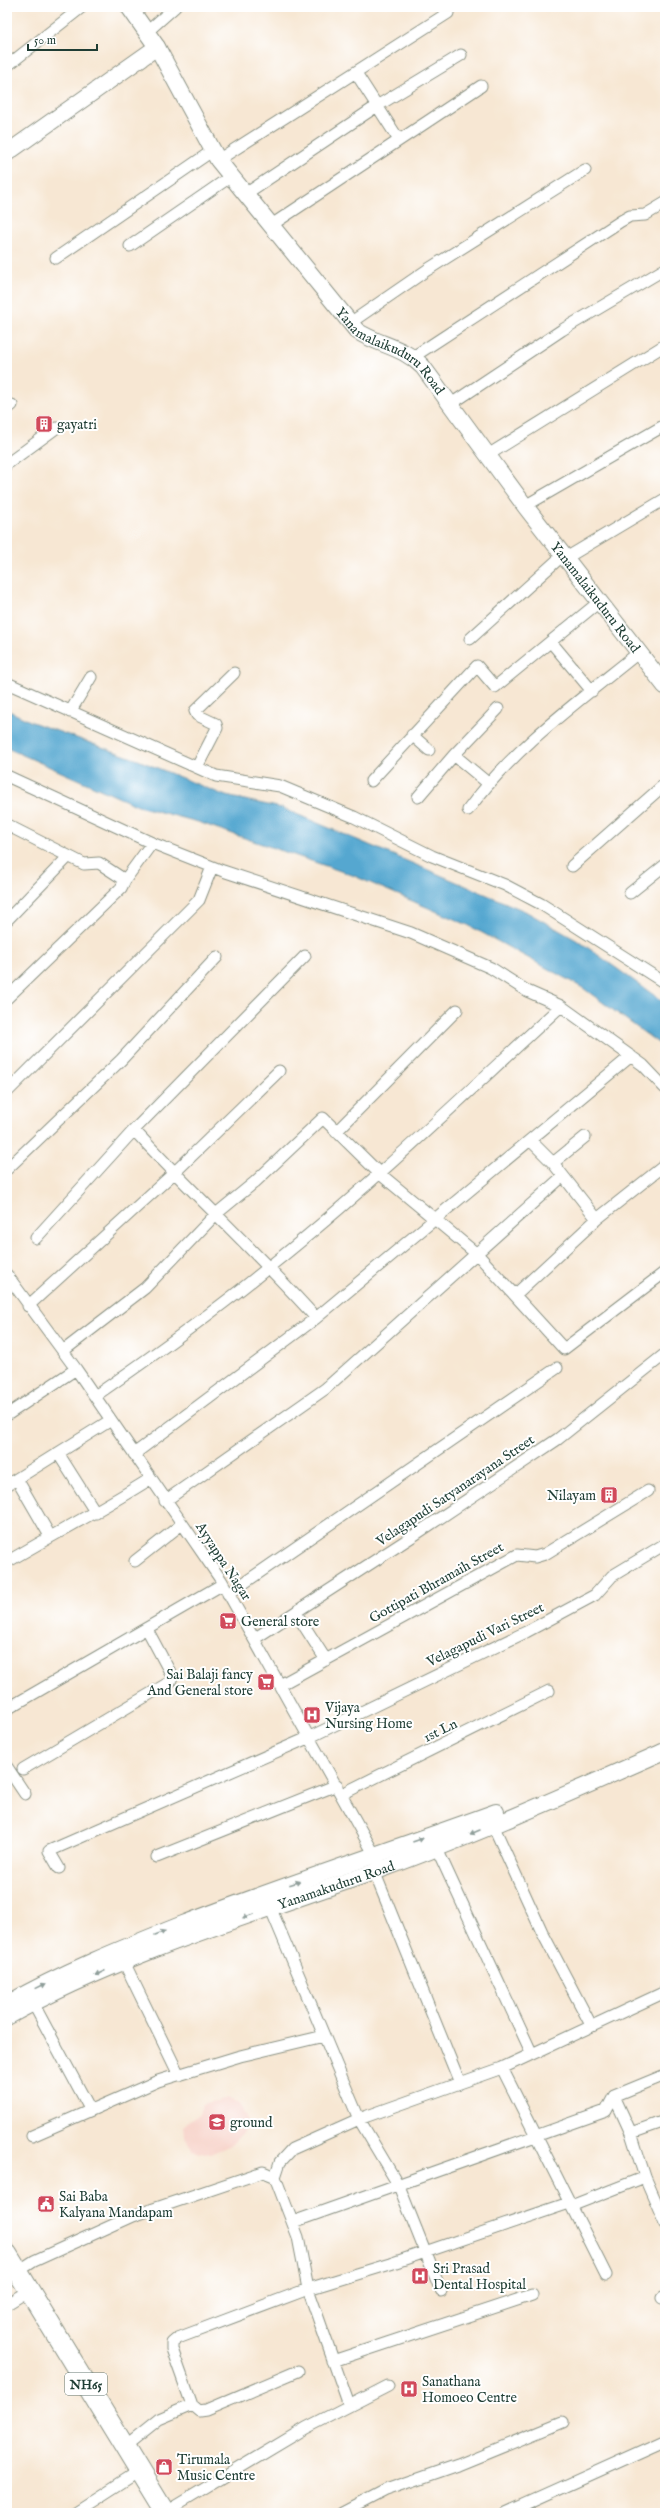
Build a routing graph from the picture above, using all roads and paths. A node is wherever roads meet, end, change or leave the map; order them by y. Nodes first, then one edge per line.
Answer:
1 (82, 7) edge
2 (129, 7) edge
3 (175, 7) edge
4 (448, 13) dead end
5 (148, 30) junction
6 (157, 47) junction
7 (461, 55) dead end
8 (7, 66) edge
9 (356, 73) junction
10 (480, 86) dead end
11 (377, 106) junction
12 (398, 140) junction
13 (9, 149) edge
14 (215, 156) junction
15 (585, 170) dead end
16 (230, 177) junction
17 (244, 195) junction
18 (665, 203) edge
19 (270, 226) junction
20 (130, 246) dead end
21 (56, 258) dead end
22 (665, 269) edge
23 (350, 323) junction
24 (665, 345) edge
25 (413, 357) junction
26 (451, 404) junction
27 (665, 425) edge
28 (56, 428) dead end
29 (488, 455) junction
30 (7, 464) edge
31 (665, 499) edge
32 (524, 506) junction
33 (564, 557) junction
34 (599, 602) junction
35 (470, 640) dead end
36 (551, 642) junction
37 (638, 653) junction
38 (234, 673) dead end
39 (91, 677) dead end
40 (662, 677) edge
41 (7, 683) edge
42 (592, 691) junction
43 (498, 709) dead end
44 (70, 712) junction
45 (412, 735) junction
46 (429, 750) dead end
47 (454, 755) junction
48 (197, 767) junction
49 (7, 776) edge
50 (371, 781) dead end
51 (489, 784) junction
52 (665, 784) edge
53 (418, 797) dead end
54 (468, 810) dead end
55 (7, 825) edge
56 (152, 843) junction
57 (68, 857) junction
58 (665, 865) edge
59 (572, 866) dead end
60 (212, 867) junction
61 (125, 880) junction
62 (630, 893) dead end
63 (7, 920) edge
64 (305, 956) dead end
65 (217, 957) dead end
66 (665, 983) edge
67 (7, 998) edge
68 (561, 1006) junction
69 (457, 1010) dead end
70 (631, 1056) junction
71 (278, 1070) dead end
72 (665, 1088) edge
73 (7, 1092) edge
74 (134, 1130) junction
75 (336, 1132) junction
76 (585, 1137) dead end
77 (530, 1140) junction
78 (553, 1163) junction
79 (665, 1165) edge
80 (7, 1170) edge
81 (379, 1173) junction
82 (174, 1174) junction
83 (564, 1176) junction
84 (216, 1214) junction
85 (436, 1219) junction
86 (598, 1219) junction
87 (36, 1238) dead end
88 (478, 1255) junction
89 (270, 1266) junction
90 (665, 1272) edge
91 (7, 1275) edge
92 (515, 1294) junction
93 (28, 1306) junction
94 (316, 1318) junction
95 (63, 1352) junction
96 (665, 1354) edge
97 (557, 1368) dead end
98 (76, 1369) junction
99 (95, 1396) junction
100 (7, 1415) edge
101 (111, 1420) junction
102 (58, 1453) junction
103 (134, 1454) junction
104 (17, 1479) junction
105 (150, 1479) junction
106 (7, 1485) edge
107 (648, 1490) dead end
108 (166, 1501) junction
109 (96, 1513) junction
110 (182, 1524) junction
111 (50, 1536) junction
112 (665, 1544) edge
113 (135, 1561) dead end
114 (7, 1562) edge
115 (226, 1589) junction
116 (296, 1613) junction
117 (147, 1629) junction
118 (254, 1639) junction
119 (326, 1660) junction
120 (280, 1685) junction
121 (550, 1691) dead end
122 (7, 1709) edge
123 (310, 1737) junction
124 (665, 1741) edge
125 (665, 1752) edge
126 (7, 1767) edge
127 (23, 1769) dead end
128 (340, 1789) junction
129 (25, 1794) dead end
130 (493, 1825) junction
131 (437, 1849) junction
132 (157, 1856) dead end
133 (377, 1865) junction
134 (59, 1868) dead end
135 (262, 1894) junction
136 (271, 1908) junction
137 (124, 1962) junction
138 (665, 1992) edge
139 (33, 2003) junction
140 (7, 2004) edge
141 (7, 2017) edge
142 (591, 2025) junction
143 (324, 2036) junction
144 (532, 2054) junction
145 (502, 2068) junction
146 (179, 2075) junction
147 (665, 2075) edge
148 (460, 2083) junction
149 (614, 2096) junction
150 (90, 2109) junction
151 (359, 2119) junction
152 (665, 2121) edge
153 (631, 2133) junction
154 (32, 2136) dead end
155 (536, 2137) junction
156 (275, 2176) junction
157 (644, 2177) junction
158 (399, 2186) junction
159 (570, 2205) junction
160 (661, 2207) edge
161 (293, 2222) junction
162 (665, 2223) edge
163 (427, 2252) junction
164 (7, 2254) edge
165 (12, 2273) edge
166 (606, 2275) dead end
167 (308, 2290) junction
168 (441, 2291) dead end
169 (532, 2296) dead end
170 (14, 2300) edge
171 (333, 2361) junction
172 (298, 2371) dead end
173 (74, 2375) junction
174 (388, 2386) dead end
175 (192, 2405) junction
176 (349, 2405) junction
177 (563, 2422) dead end
178 (665, 2441) edge
179 (124, 2448) junction
180 (130, 2477) junction
181 (74, 2513) edge
182 (151, 2513) edge
183 (165, 2513) edge
184 (342, 2513) edge
185 (505, 2513) edge

1 - 8 street
2 - 5 street, Yanamalaikuduru Road
3 - 5 street
4 - 9 street
5 - 6 street, Yanamalaikuduru Road
6 - 13 street
6 - 14 street, Yanamalaikuduru Road
7 - 11 street
9 - 11 street
9 - 14 street
10 - 12 street
11 - 12 street
11 - 17 street
12 - 19 street
14 - 16 street, Yanamalaikuduru Road
14 - 21 street
15 - 23 street
16 - 17 street, Yanamalaikuduru Road
16 - 20 street
17 - 19 street, Yanamalaikuduru Road
18 - 25 street
19 - 23 street, Yanamalaikuduru Road
22 - 26 street
23 - 25 street, Yanamalaikuduru Road
24 - 29 street
25 - 26 street, Yanamalaikuduru Road
26 - 29 street, Yanamalaikuduru Road
27 - 32 street
28 - 30 street
29 - 32 street, Yanamalaikuduru Road
31 - 33 street
32 - 33 street, Yanamalaikuduru Road
33 - 34 street, Yanamalaikuduru Road
33 - 35 street
34 - 36 street
34 - 37 street, Yanamalaikuduru Road
36 - 42 street
36 - 45 street
37 - 40 street, Yanamalaikuduru Road
37 - 42 street
38 - 48 street
39 - 44 street
41 - 44 street
42 - 51 street
43 - 47 street
44 - 48 street
45 - 46 street
45 - 50 street
47 - 51 street
47 - 53 street
48 - 66 street
49 - 56 street
51 - 54 street
52 - 59 street
55 - 57 street
56 - 60 street
56 - 61 street
57 - 61 street
57 - 63 street
58 - 62 street
60 - 68 street
60 - 73 street
61 - 67 street
64 - 74 street
65 - 80 street
68 - 70 street
68 - 81 street
69 - 75 street
70 - 72 street
70 - 77 street
71 - 82 street
74 - 82 street
74 - 87 street
75 - 81 street
75 - 84 street
76 - 78 street
77 - 78 street
77 - 85 street
78 - 83 street
79 - 86 street
81 - 85 street
81 - 89 street
82 - 84 street
82 - 93 street
83 - 86 street
83 - 88 street
84 - 89 street
84 - 95 street
85 - 88 street
85 - 94 street
86 - 92 street
88 - 92 street
88 - 108 street
89 - 94 street
89 - 99 street
90 - 92 street
91 - 93 street, Ayyappa Nagar
93 - 95 street, Ayyappa Nagar
94 - 103 street
95 - 98 street, Ayyappa Nagar
96 - 116 street, Velagapudi Satyanarayana Street
97 - 115 street
98 - 99 street, Ayyappa Nagar
98 - 100 street
99 - 101 street, Ayyappa Nagar
101 - 102 street
101 - 103 street, Ayyappa Nagar
102 - 104 street
102 - 109 street
103 - 105 street, Ayyappa Nagar
104 - 106 street
104 - 111 street
105 - 108 street, Ayyappa Nagar
105 - 109 street
107 - 119 street, Gottipati Bhramaih Street
108 - 110 street, Ayyappa Nagar
109 - 111 street
110 - 113 street
110 - 115 street, Ayyappa Nagar
111 - 114 street
112 - 123 street, Velagapudi Vari Street
115 - 117 street
115 - 118 street, Ayyappa Nagar
116 - 118 street, Velagapudi Satyanarayana Street
116 - 119 street
117 - 122 street
117 - 127 street
118 - 120 street, Ayyappa Nagar
119 - 120 street, Gottipati Bhramaih Street
120 - 123 street, Ayyappa Nagar
121 - 128 street, 1st Ln
123 - 128 street, Ayyappa Nagar
123 - 134 street, Velagapudi Vari Street
133 -> 124 street, Yanamakuduru Road
125 - 130 street, Yanamakuduru Road
126 - 129 street
128 - 132 street, 1st Ln
128 - 133 street, Ayyappa Nagar
130 -> 131 street, Yanamakuduru Road
130 - 142 street
131 - 133 street, Yanamakuduru Road
131 - 144 street
135 -> 133 street, Yanamakuduru Road
133 - 136 street, Yanamakuduru Road
133 - 148 street, Ayyappa Nagar
135 - 136 street
140 -> 135 street, Yanamakuduru Road
136 -> 137 street, Yanamakuduru Road
136 - 143 street
137 -> 139 street, Yanamakuduru Road
137 - 146 street
138 - 142 street
139 - 141 street, Yanamakuduru Road
139 - 150 street
142 - 144 street
143 - 146 street
143 - 151 street
144 - 145 street
145 - 148 street
145 - 155 street
146 - 150 street
147 - 149 street
148 - 151 street
149 - 153 street
149 - 155 street
150 - 154 street
151 - 156 street
151 - 158 street
152 - 153 street
153 - 157 street
155 - 158 street
155 - 159 street
156 - 161 street
156 - 165 street
157 - 159 street
157 - 160 street
158 - 161 street
158 - 163 street
159 - 163 street
159 - 166 street
160 - 162 street
161 - 167 street
163 - 167 street
163 - 168 street
164 - 165 highway, NH65
165 - 170 highway, NH65
165 - 173 highway, NH65
167 - 171 street
167 - 175 street
169 - 171 street
170 - 173 highway, NH65
171 - 176 street
172 - 175 street
173 - 179 highway, NH65
173 - 180 highway, NH65
174 - 176 street
175 - 179 street
176 - 183 street
177 - 184 street
178 - 185 street
179 - 183 highway, NH65
180 - 181 street
180 - 182 highway, NH65

